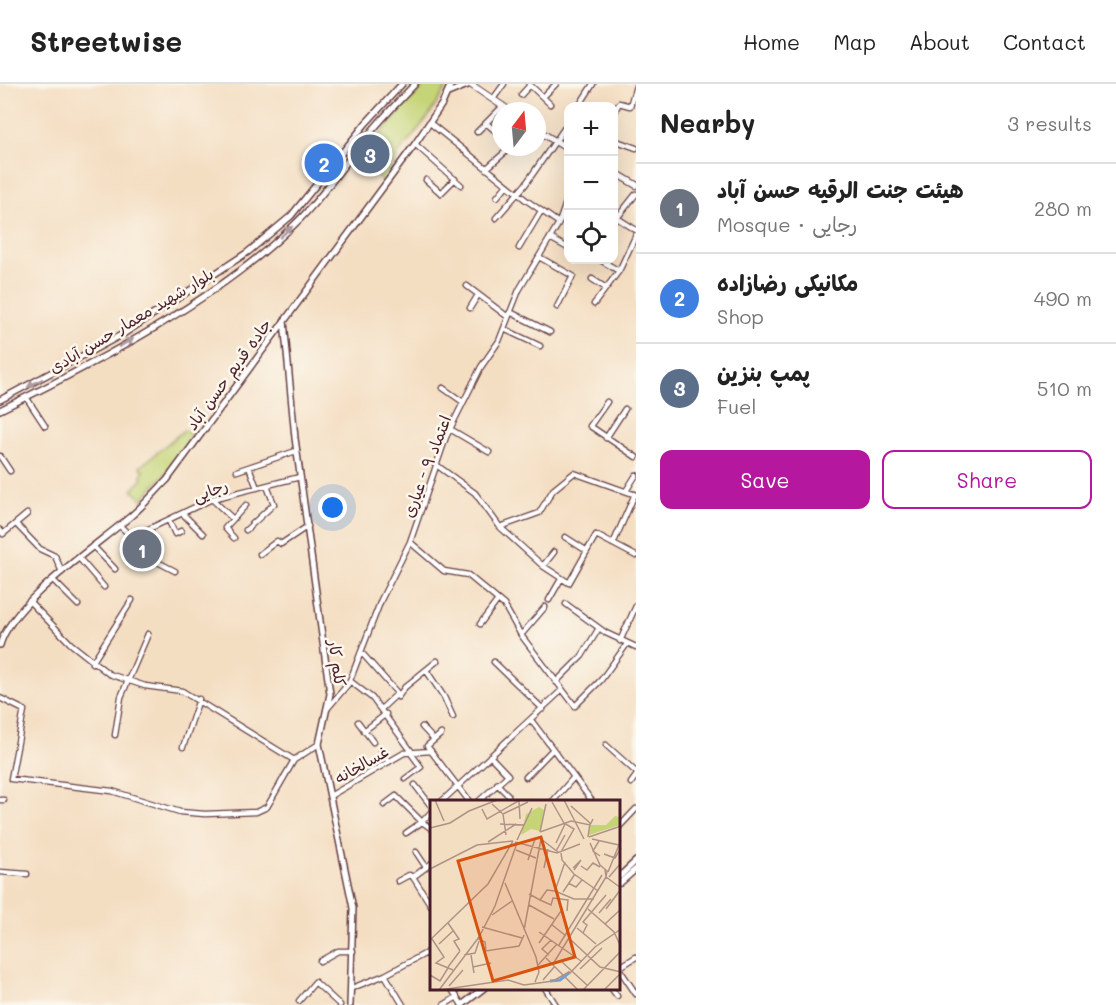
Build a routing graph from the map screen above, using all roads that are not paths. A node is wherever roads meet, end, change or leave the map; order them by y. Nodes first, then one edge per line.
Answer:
1 (402, 84) edge
2 (415, 84) edge
3 (451, 84) edge
4 (470, 84) edge
5 (504, 84) edge
6 (530, 84) edge
7 (556, 84) edge
8 (593, 84) edge
9 (636, 86) edge
10 (448, 93) junction
11 (520, 95) dead end
12 (543, 97) junction
13 (634, 98) edge
14 (493, 99) junction
15 (497, 102) edge
16 (582, 102) edge
17 (550, 104) dead end
18 (618, 105) edge
19 (492, 117) edge
20 (430, 123) junction
21 (486, 123) junction
22 (492, 128) edge
23 (564, 129) edge
24 (477, 132) dead end
25 (546, 136) edge
26 (618, 141) edge
27 (556, 142) junction
28 (415, 144) junction
29 (564, 146) edge
30 (636, 148) edge
31 (501, 156) edge
32 (486, 169) junction
33 (618, 174) edge
34 (454, 179) junction
35 (426, 180) dead end
36 (461, 185) dead end
37 (507, 185) junction
38 (636, 185) edge
39 (517, 194) junction
40 (636, 194) edge
41 (497, 197) dead end
42 (565, 210) edge
43 (542, 211) junction
44 (496, 218) dead end
45 (560, 220) junction
46 (564, 222) edge
47 (636, 230) edge
48 (636, 237) edge
49 (550, 238) junction
50 (564, 246) edge
51 (519, 248) dead end
52 (539, 257) junction
53 (607, 264) edge
54 (618, 271) junction
55 (592, 279) dead end
56 (467, 286) dead end
57 (606, 288) junction
58 (478, 295) junction
59 (594, 304) dead end
60 (557, 307) dead end
61 (470, 308) dead end
62 (509, 315) junction
63 (284, 321) junction
64 (504, 329) junction
65 (550, 332) dead end
66 (540, 346) dead end
67 (442, 388) dead end
68 (26, 397) junction
69 (0, 400) edge
70 (463, 402) junction
71 (607, 402) dead end
72 (625, 409) dead end
73 (0, 410) edge
74 (45, 426) dead end
75 (450, 429) junction
76 (606, 438) junction
77 (297, 452) junction
78 (489, 452) dead end
79 (0, 456) edge
80 (636, 457) edge
81 (435, 464) junction
82 (249, 466) junction
83 (10, 471) dead end
84 (237, 471) dead end
85 (636, 474) edge
86 (300, 477) junction
87 (267, 486) junction
88 (257, 488) junction
89 (626, 490) junction
90 (635, 494) edge
91 (212, 499) junction
92 (246, 505) dead end
93 (27, 514) dead end
94 (183, 514) junction
95 (233, 519) junction
96 (169, 521) junction
97 (16, 524) junction
98 (120, 526) junction
99 (308, 526) junction
100 (500, 527) junction
101 (0, 530) edge
102 (246, 530) dead end
103 (182, 531) dead end
104 (203, 534) dead end
105 (132, 537) junction
106 (565, 537) dead end
107 (234, 538) dead end
108 (410, 542) junction
109 (613, 544) junction
110 (94, 547) junction
111 (587, 551) junction
112 (554, 552) dead end
113 (260, 554) dead end
114 (636, 556) edge
115 (79, 558) junction
116 (61, 563) junction
117 (72, 564) junction
118 (543, 566) junction
119 (114, 569) dead end
120 (175, 571) dead end
121 (62, 572) junction
122 (561, 579) junction
123 (53, 580) junction
124 (104, 587) dead end
125 (132, 600) dead end
126 (498, 600) junction
127 (549, 600) dead end
128 (30, 602) junction
129 (566, 604) dead end
130 (78, 605) dead end
131 (636, 606) edge
132 (546, 607) dead end
133 (480, 624) dead end
134 (599, 628) junction
135 (148, 634) dead end
136 (521, 635) junction
137 (1, 637) edge
138 (620, 641) junction
139 (627, 644) junction
140 (0, 645) edge
141 (636, 647) edge
142 (361, 652) junction
143 (437, 661) dead end
144 (494, 662) dead end
145 (92, 663) junction
146 (426, 670) junction
147 (128, 680) junction
148 (350, 681) junction
149 (556, 682) junction
150 (562, 690) junction
151 (400, 695) junction
152 (0, 698) edge
153 (199, 699) junction
154 (381, 709) junction
155 (543, 709) junction
156 (324, 712) junction
157 (386, 714) junction
158 (453, 717) dead end
159 (531, 720) junction
160 (358, 722) dead end
161 (422, 727) dead end
162 (364, 731) junction
163 (441, 734) dead end
164 (115, 735) dead end
165 (434, 740) junction
166 (373, 742) dead end
167 (319, 744) junction
168 (606, 745) dead end
169 (183, 747) dead end
170 (552, 750) junction
171 (431, 751) junction
172 (381, 752) dead end
173 (409, 752) junction
174 (490, 756) junction
175 (294, 760) junction
176 (389, 762) junction
177 (636, 774) edge
178 (526, 777) dead end
179 (574, 777) junction
180 (405, 779) dead end
181 (631, 783) dead end
182 (497, 784) junction
183 (415, 785) dead end
184 (456, 786) junction
185 (508, 795) dead end
186 (330, 796) junction
187 (443, 800) edge
188 (468, 800) edge
189 (480, 800) edge
190 (554, 800) edge
191 (591, 800) edge
192 (384, 805) dead end
193 (430, 806) edge
194 (636, 809) edge
195 (430, 812) edge
196 (422, 822) junction
197 (621, 825) edge
198 (430, 828) edge
199 (406, 833) dead end
200 (416, 852) dead end
201 (636, 861) edge
202 (430, 864) edge
203 (426, 867) junction
204 (636, 869) edge
205 (0, 872) edge
206 (27, 874) dead end
207 (621, 875) edge
208 (628, 875) junction
209 (636, 876) edge
210 (413, 877) junction
211 (398, 881) dead end
212 (621, 882) edge
213 (430, 903) edge
214 (354, 951) junction
215 (429, 951) edge
216 (636, 957) edge
217 (320, 961) dead end
218 (621, 968) edge
219 (621, 970) edge
220 (385, 975) junction
221 (352, 988) junction
222 (452, 990) edge
223 (482, 990) edge
224 (546, 990) edge
225 (612, 990) edge
226 (635, 991) edge
227 (616, 996) dead end
228 (457, 997) junction
229 (299, 1001) dead end
230 (340, 1005) edge
231 (350, 1005) edge
232 (403, 1005) edge
233 (444, 1005) edge
234 (462, 1005) edge
235 (556, 1005) edge

1 -> 69 street, بلوار شهید معمار حسن آبادی
68 -> 2 street, بلوار شهید معمار حسن آبادی
3 - 10 street, جاده قدیم حسن آباد
4 - 10 street
4 - 14 main road
5 - 14 street
6 - 11 street
6 - 12 street
7 - 12 street
8 - 16 street
9 - 13 street
10 - 20 street, جاده قدیم حسن آباد
12 - 17 street
13 - 18 street
14 - 15 main road
19 - 21 street
20 - 28 street, جاده قدیم حسن آباد
20 - 32 street
21 - 22 street
21 - 24 street
23 - 27 street
25 - 27 main road
26 - 30 street
27 - 29 main road
27 - 39 street
28 - 34 street
28 - 63 street, جاده قدیم حسن آباد
31 - 32 street
32 - 37 street
33 - 38 main road
34 - 35 street
34 - 36 street
37 - 39 street
37 - 41 street
39 - 43 street
39 - 44 street
40 - 47 street
42 - 45 street, اعتماد ۹ - عیاری
43 - 45 street
43 - 51 street
45 - 46 street
45 - 49 street, اعتماد ۹ - عیاری
48 - 54 street
49 - 50 street
49 - 52 street, اعتماد ۹ - عیاری
52 - 60 street
52 - 62 street, اعتماد ۹ - عیاری
53 - 54 street
54 - 57 street
55 - 57 street
56 - 58 street
57 - 59 street
58 - 61 street
58 - 62 street
62 - 64 street, اعتماد ۹ - عیاری
62 - 65 street
63 - 77 street, کلم کار
63 - 98 street, جاده قدیم حسن آباد
64 - 66 street
64 - 70 street, اعتماد ۹ - عیاری
67 - 70 street
68 - 73 street, بلوار شهید معمار حسن آبادی
68 - 74 street
70 - 75 street, اعتماد ۹ - عیاری
71 - 76 street
72 - 76 street
75 - 78 street
75 - 81 street, اعتماد ۹ - عیاری
76 - 80 street
77 - 82 street
77 - 86 street, کلم کار
79 - 83 street
81 - 100 street
81 - 108 street, اعتماد ۹ - عیاری
82 - 84 street
82 - 88 street
85 - 89 street
86 - 87 street, رجایی
86 - 99 street, کلم کار
87 - 88 street, رجایی
87 - 102 street
88 - 91 street, رجایی
89 - 90 street
89 - 100 street
90 - 109 street
91 - 94 street, رجایی
91 - 95 street
92 - 95 street
93 - 97 street
94 - 96 street, رجایی
94 - 104 street
95 - 107 street
96 - 103 street
96 - 105 street, رجایی
97 - 101 street
97 - 116 street
98 - 105 street
98 - 110 street, جاده قدیم حسن آباد
99 - 113 street
99 - 156 street, کلم کار
100 - 118 street
105 - 120 street
106 - 111 street
108 - 126 street
108 - 142 street, اعتماد ۹ - عیاری
109 - 111 street
109 - 114 street
110 - 115 street, جاده قدیم حسن آباد
110 - 119 street
111 - 122 street
112 - 118 street
115 - 117 street, جاده قدیم حسن آباد
115 - 124 street
116 - 117 street
116 - 121 street
117 - 121 street, جاده قدیم حسن آباد
118 - 122 street
121 - 123 street, جاده قدیم حسن آباد
122 - 127 street
123 - 128 street, جاده قدیم حسن آباد
123 - 130 street
125 - 145 street
126 - 133 street
126 - 136 street
128 - 137 street, جاده قدیم حسن آباد
128 - 145 street
129 - 134 street
131 - 138 street
132 - 136 street
134 - 138 street
134 - 149 street
135 - 147 street
136 - 149 street
137 - 140 street, جاده قدیم حسن آباد
138 - 139 street
139 - 141 street
139 - 150 street
142 - 148 street, اعتماد ۹ - عیاری
142 - 151 street
143 - 146 street
144 - 155 street
145 - 147 street
146 - 151 street
146 - 158 street
147 - 153 street
147 - 164 street
148 - 154 street
148 - 156 street, اعتماد ۹ - عیاری
149 - 150 street
150 - 155 street
151 - 154 street
152 - 175 street
153 - 169 street
153 - 175 street
154 - 157 street
155 - 159 street
156 - 167 street, کلم کار
157 - 162 street
157 - 173 street
159 - 170 street
159 - 174 street
160 - 162 street
161 - 165 street
162 - 166 street
163 - 165 street
165 - 171 street
167 - 175 street
167 - 186 street, کلم کار
168 - 177 street
170 - 178 street
170 - 179 street
171 - 173 street
171 - 184 street
172 - 176 street
173 - 176 street, غسالخانه
173 - 180 street
174 - 182 street
174 - 184 street
176 - 186 street, غسالخانه
177 - 181 street
179 - 190 street
179 - 191 street
182 - 185 street
182 - 189 street
183 - 193 street
184 - 187 street
184 - 188 street
186 - 214 street, کلم کار
192 - 196 street
194 - 197 street
195 - 196 street
196 - 198 street
196 - 199 street
200 - 203 street
201 - 207 street
202 - 203 street
203 - 210 street
204 - 208 street
205 - 206 street
208 - 209 street
208 - 212 street
210 - 211 street
210 - 213 street
214 - 217 street
214 - 221 street, کلم کار
215 - 220 street
216 - 218 street
219 - 226 street
220 - 221 street
220 - 232 street
221 - 231 street, کلم کار
222 - 228 street
223 - 234 street
224 - 235 street
225 - 227 street
228 - 233 street
228 - 234 street
229 - 230 street

